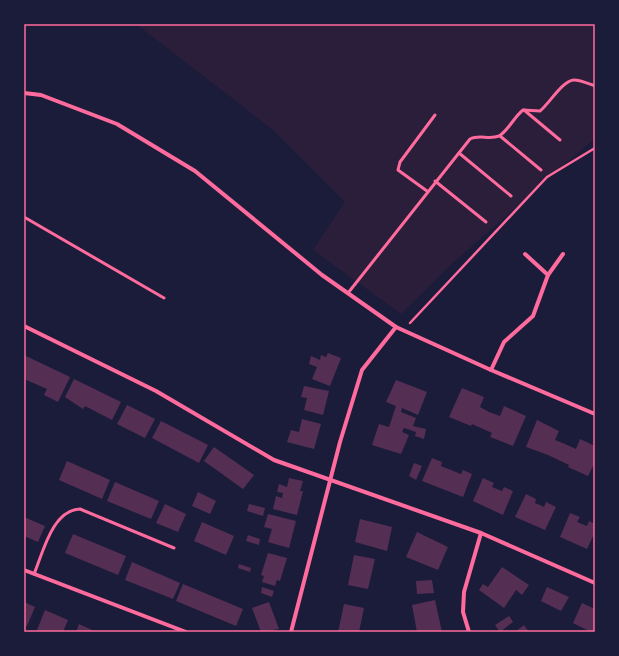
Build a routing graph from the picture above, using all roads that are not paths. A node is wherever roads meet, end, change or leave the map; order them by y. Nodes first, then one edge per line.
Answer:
1 (595, 86) edge
2 (24, 93) edge
3 (524, 110) junction
4 (435, 115) dead end
5 (500, 136) junction
6 (560, 140) dead end
7 (459, 153) junction
8 (541, 170) dead end
9 (435, 181) junction
10 (427, 191) junction
11 (511, 196) dead end
12 (24, 217) edge
13 (486, 222) dead end
14 (525, 254) dead end
15 (563, 254) dead end
16 (548, 274) junction
17 (348, 293) junction
18 (164, 298) dead end
19 (24, 326) edge
20 (396, 327) junction
21 (491, 370) junction
22 (595, 414) edge
23 (330, 479) junction
24 (481, 533) junction
25 (174, 548) dead end
26 (24, 570) edge
27 (34, 574) junction
28 (595, 583) edge
29 (186, 632) edge
30 (291, 632) edge
31 (469, 632) edge

1 - 3 lane
2 - 17 street
3 - 5 lane
3 - 6 lane
4 - 10 lane
5 - 7 lane
5 - 8 lane
7 - 9 lane
7 - 11 lane
9 - 10 lane
9 - 13 lane
10 - 17 lane
12 - 18 lane
14 - 16 street
15 - 16 street
16 - 21 street
17 - 20 street
19 - 23 street
20 - 21 street
20 - 23 street
21 - 22 street
23 - 24 street
23 - 30 street
24 - 28 street
24 - 31 street
25 - 27 lane
26 - 27 street
27 - 29 street

